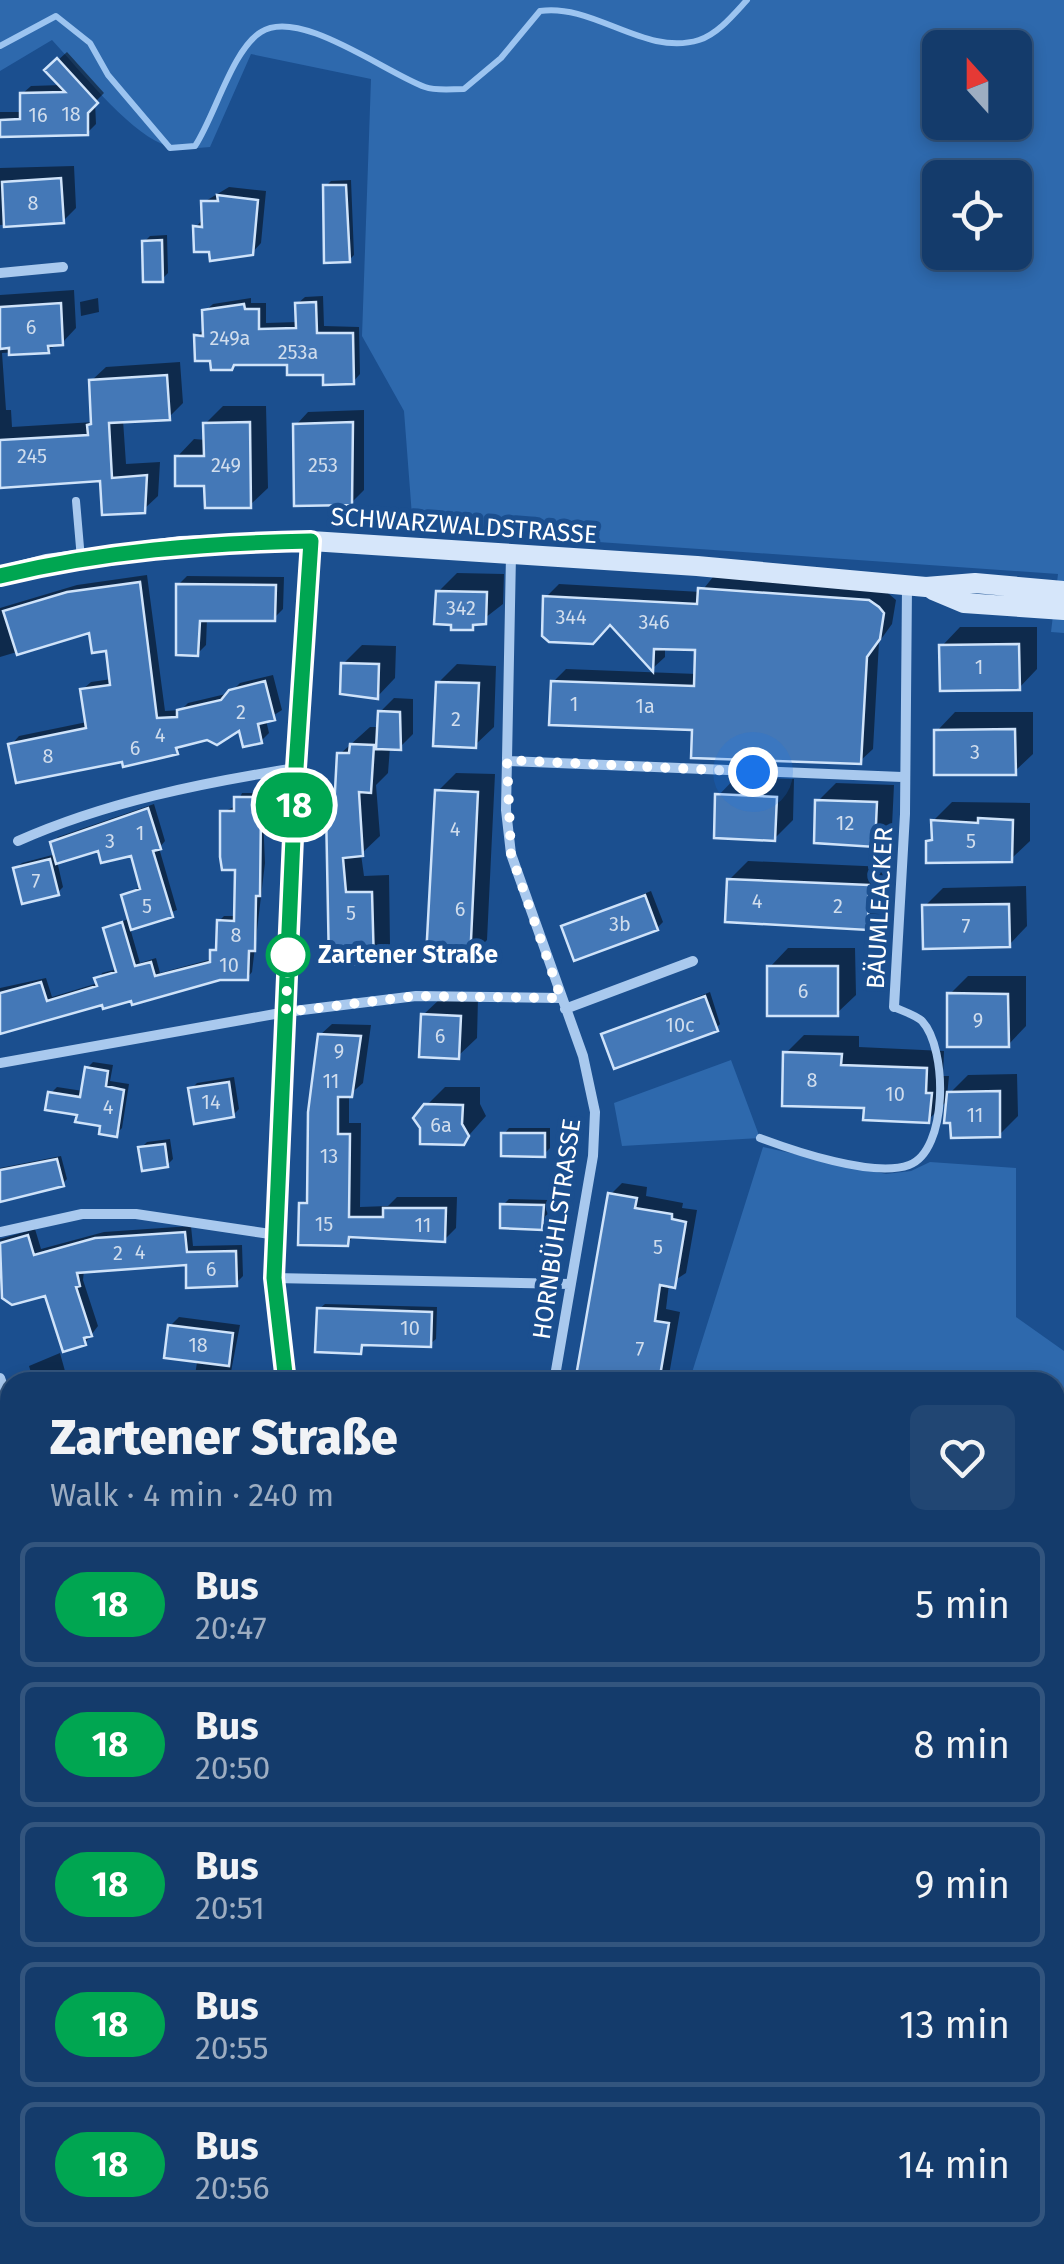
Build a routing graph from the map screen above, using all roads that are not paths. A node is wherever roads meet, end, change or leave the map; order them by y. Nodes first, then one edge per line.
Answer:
1 (62, 267) dead end
2 (0, 273) edge
3 (76, 502) dead end
4 (311, 541) junction
5 (511, 555) junction
6 (82, 559) junction
7 (0, 576) edge
8 (917, 586) junction
9 (1064, 591) edge
10 (1064, 610) edge
11 (507, 760) junction
12 (296, 768) junction
13 (902, 777) junction
14 (18, 841) dead end
15 (693, 962) dead end
16 (563, 1003) junction
17 (894, 1008) joint
18 (286, 1012) junction
19 (0, 1063) edge
20 (760, 1138) dead end
21 (0, 1232) edge
22 (277, 1235) junction
23 (274, 1278) junction
24 (570, 1284) junction
25 (285, 1372) edge
26 (556, 1372) edge

1 - 2 street
3 - 6 lane
4 - 5 main road, SCHWARZWALDSTRASSE
4 - 6 main road, SCHWARZWALDSTRASSE
4 - 12 street
5 - 8 main road, SCHWARZWALDSTRASSE
5 - 11 street, HORNBÜHLSTRASSE
6 - 7 main road, SCHWARZWALDSTRASSE
8 - 9 main road, SCHWARZWALDSTRASSE
8 - 10 main road, SCHWARZWALDSTRASSE
8 - 13 street, BÄUMLEACKER
11 - 13 street
11 - 16 street, HORNBÜHLSTRASSE
12 - 14 street
12 - 18 street
13 - 17 street, BÄUMLEACKER
15 - 16 street
16 - 18 street
16 - 24 street, HORNBÜHLSTRASSE
17 - 20 lane, BÄUMLEACKER
18 - 19 street
18 - 22 street
21 - 22 street
22 - 23 street
23 - 24 street
23 - 25 street
24 - 26 street, HORNBÜHLSTRASSE

